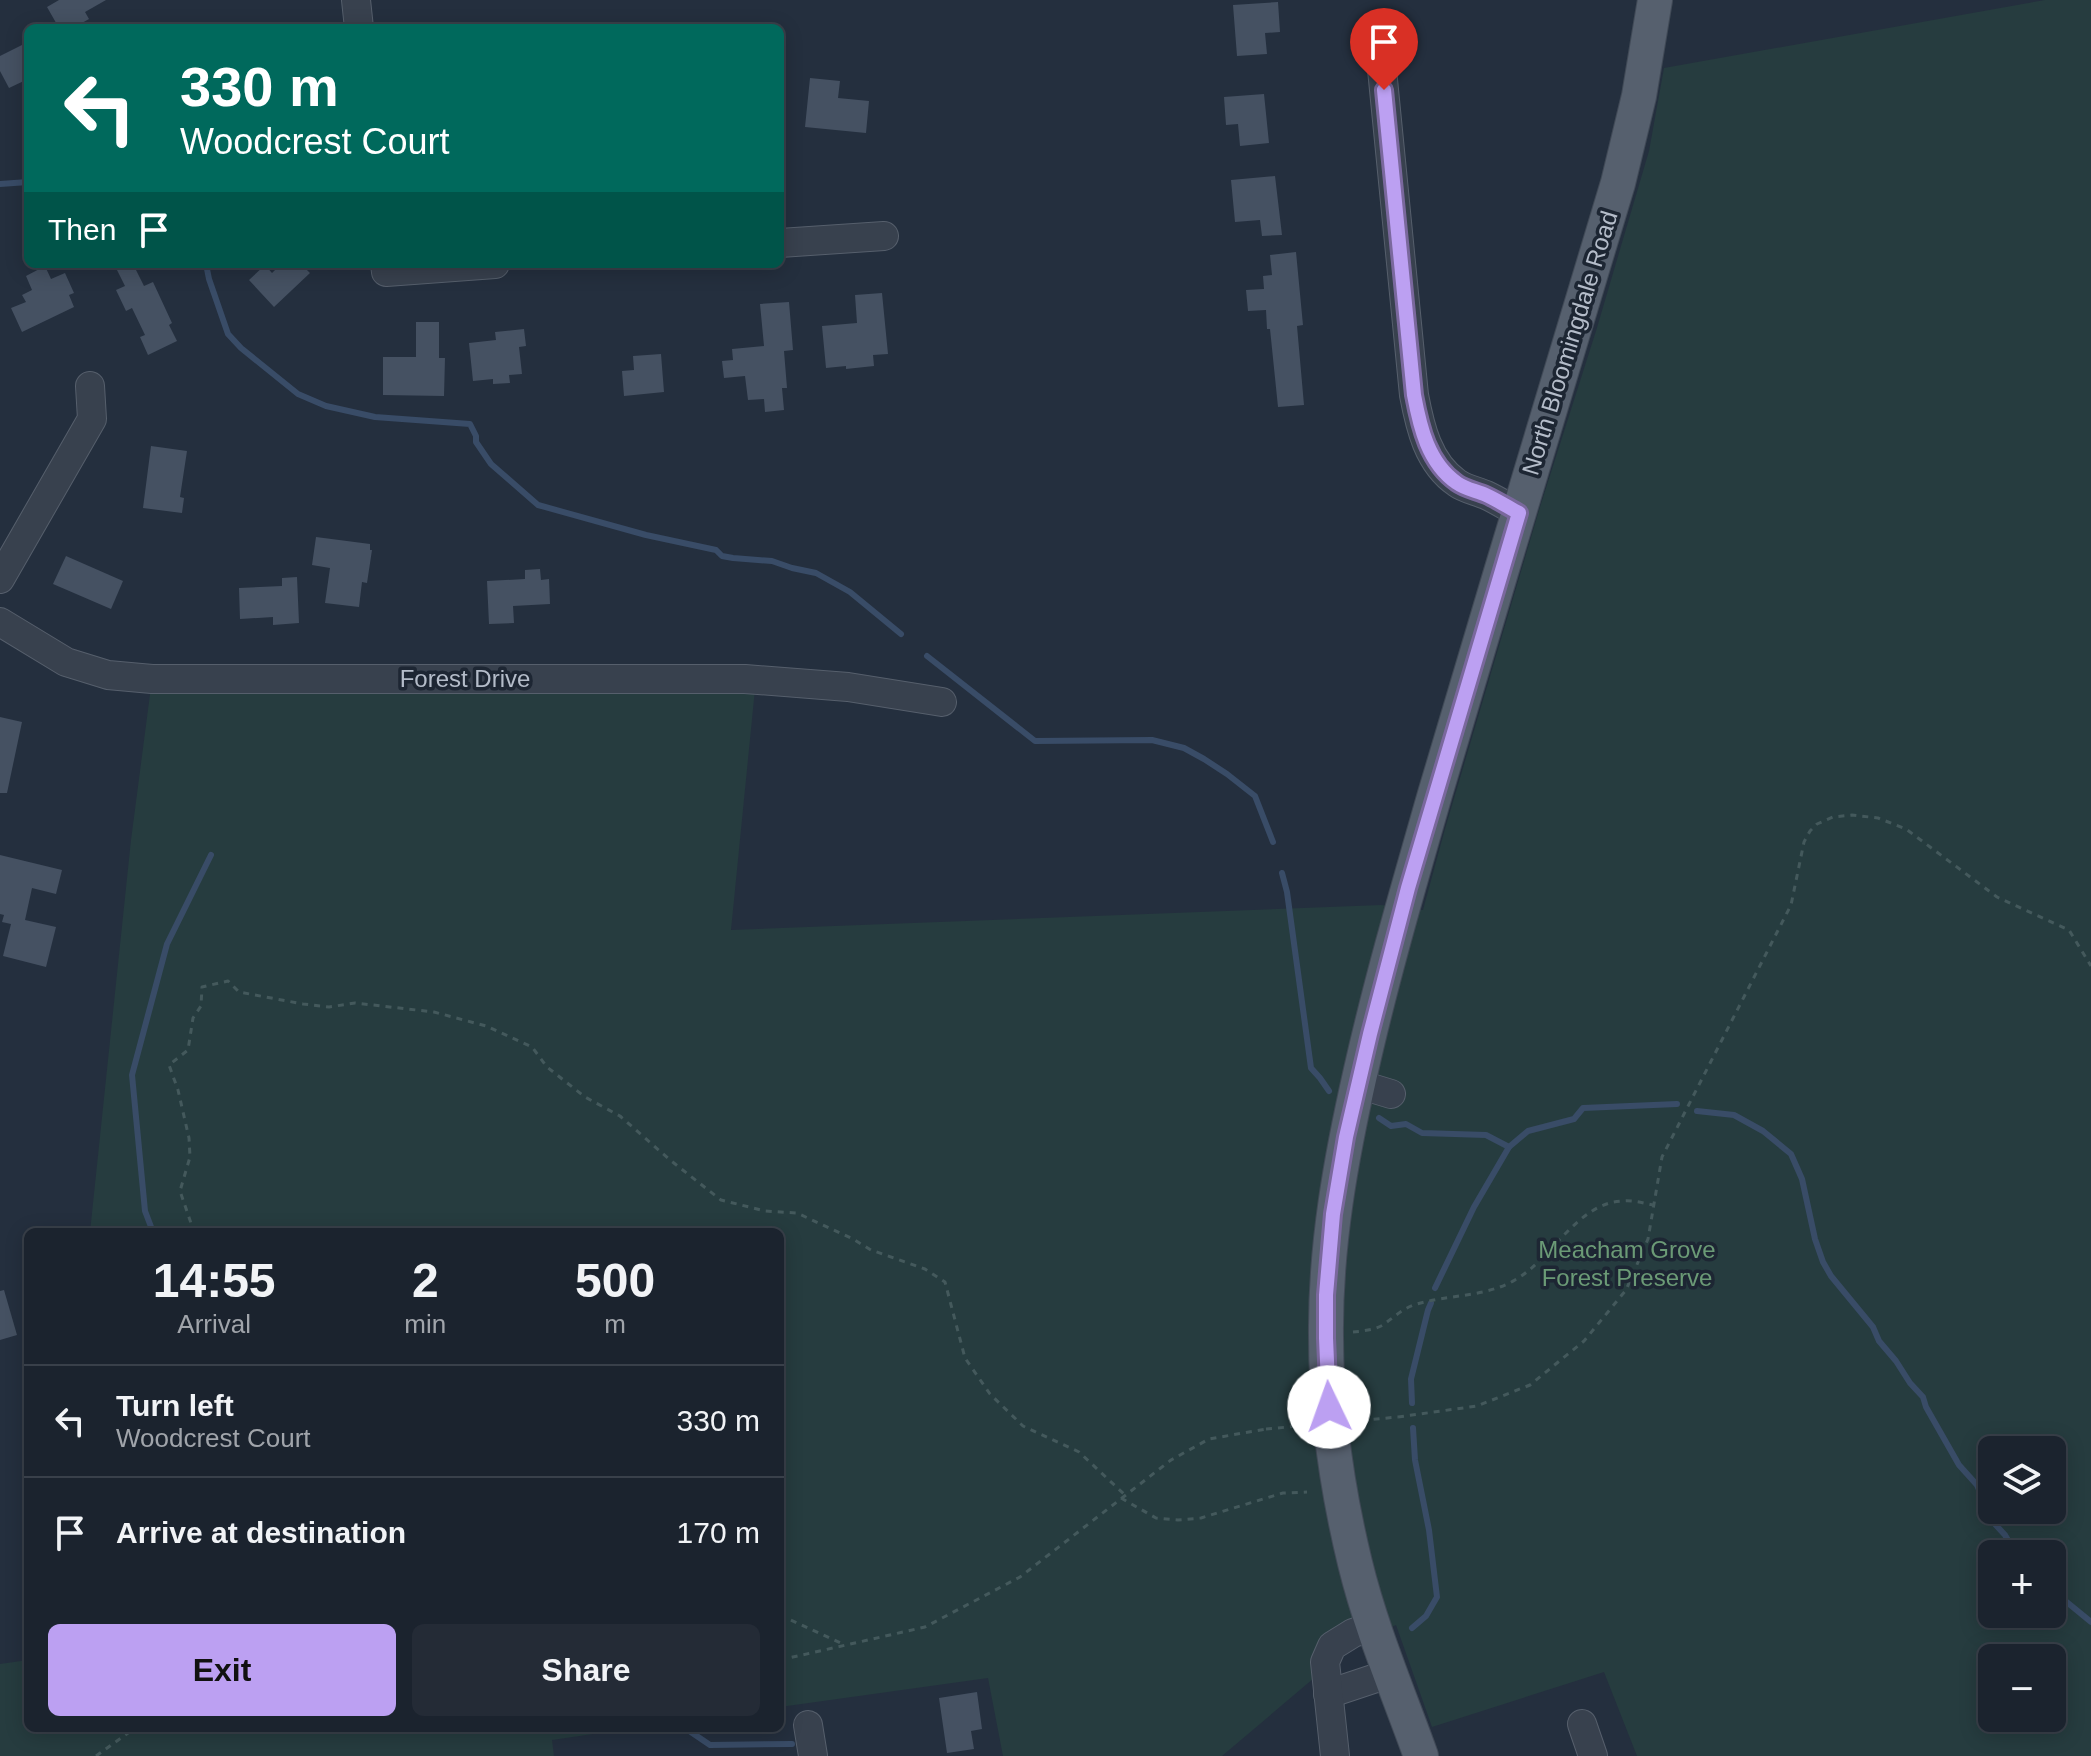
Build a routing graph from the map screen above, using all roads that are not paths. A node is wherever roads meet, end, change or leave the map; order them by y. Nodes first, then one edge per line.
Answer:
1 (356, 0) edge
2 (1655, 0) edge
3 (359, 24) edge
4 (1379, 39) dead end
5 (884, 236) dead end
6 (784, 243) edge
7 (90, 386) dead end
8 (1519, 513) junction
9 (0, 579) edge
10 (0, 622) edge
11 (942, 702) dead end
12 (1358, 1084) junction
13 (1391, 1094) dead end
14 (1374, 1626) junction
15 (1391, 1673) junction
16 (1328, 1694) junction
17 (1582, 1724) dead end
18 (808, 1725) dead end
19 (813, 1756) edge
20 (1335, 1756) edge
21 (1421, 1756) edge
22 (1593, 1756) edge

1 - 3 street
2 - 8 main road, North Bloomingdale Road
4 - 8 street
5 - 6 street
7 - 9 street
8 - 12 main road, North Bloomingdale Road
10 - 11 street, Forest Drive
12 - 13 street
12 - 14 main road, North Bloomingdale Road
14 - 15 main road, North Bloomingdale Road
14 - 16 street
15 - 16 street
15 - 21 main road, North Bloomingdale Road
16 - 20 street
17 - 22 street
18 - 19 street

